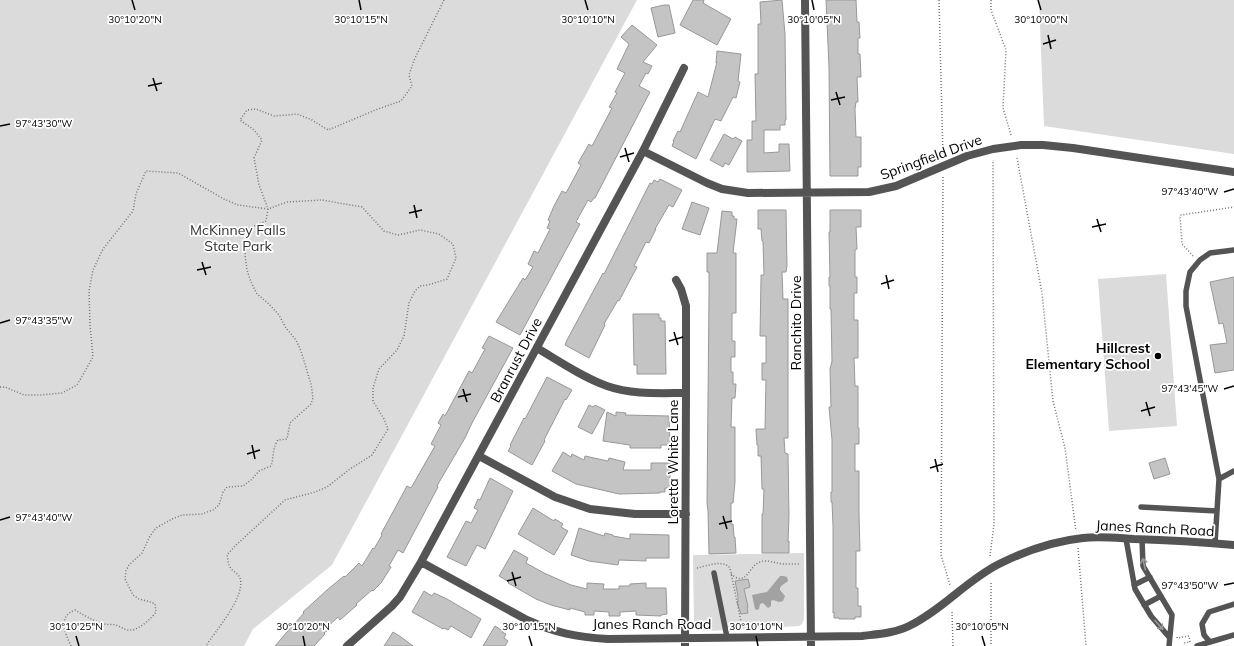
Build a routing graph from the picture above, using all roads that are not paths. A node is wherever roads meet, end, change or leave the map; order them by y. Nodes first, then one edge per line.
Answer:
1 (805, 0) edge
2 (684, 68) dead end
3 (643, 151) junction
4 (1234, 172) edge
5 (808, 192) junction
6 (1234, 250) edge
7 (676, 280) dead end
8 (537, 348) junction
9 (686, 393) junction
10 (479, 456) junction
11 (1234, 471) edge
12 (1219, 479) junction
13 (1141, 507) dead end
14 (1217, 511) junction
15 (686, 514) junction
16 (1126, 539) junction
17 (1142, 539) junction
18 (1215, 543) junction
19 (1234, 545) edge
20 (421, 562) junction
21 (714, 572) dead end
22 (1150, 577) junction
23 (1134, 585) junction
24 (1161, 596) junction
25 (1234, 604) edge
26 (1144, 605) junction
27 (1234, 635) edge
28 (812, 636) junction
29 (685, 637) junction
30 (727, 637) junction
31 (1169, 637) junction
32 (1210, 642) junction
33 (347, 646) edge
34 (685, 646) edge
35 (811, 646) edge
36 (1169, 646) edge
37 (1197, 646) edge

1 - 5 street, Ranchito Drive
2 - 3 street, Branrust Drive
3 - 5 street, Springfield Drive
3 - 8 street, Branrust Drive
4 - 5 street, Springfield Drive
5 - 28 street, Ranchito Drive
6 - 12 lane
7 - 9 street, Loretta White Lane
8 - 9 street
8 - 10 street, Branrust Drive
9 - 15 street, Loretta White Lane
10 - 15 street
10 - 20 street, Branrust Drive
11 - 12 lane
12 - 14 lane
13 - 14 lane
14 - 18 lane
15 - 29 street, Loretta White Lane
16 - 17 street, Janes Ranch Road
16 - 23 lane
16 - 28 street, Janes Ranch Road
17 - 18 street, Janes Ranch Road
22 -> 17 lane
18 - 19 street, Janes Ranch Road
20 - 29 street, Janes Ranch Road
20 - 33 street, Branrust Drive
21 - 30 lane
22 - 23 lane
22 - 24 lane
23 - 26 lane
24 - 26 lane
24 - 31 lane
25 - 32 lane
26 -> 31 lane
27 - 32 lane
28 - 30 street, Janes Ranch Road
28 - 35 street, Ranchito Drive
29 - 30 street, Janes Ranch Road
29 - 34 street, Loretta White Lane
31 - 36 lane
32 - 37 lane

